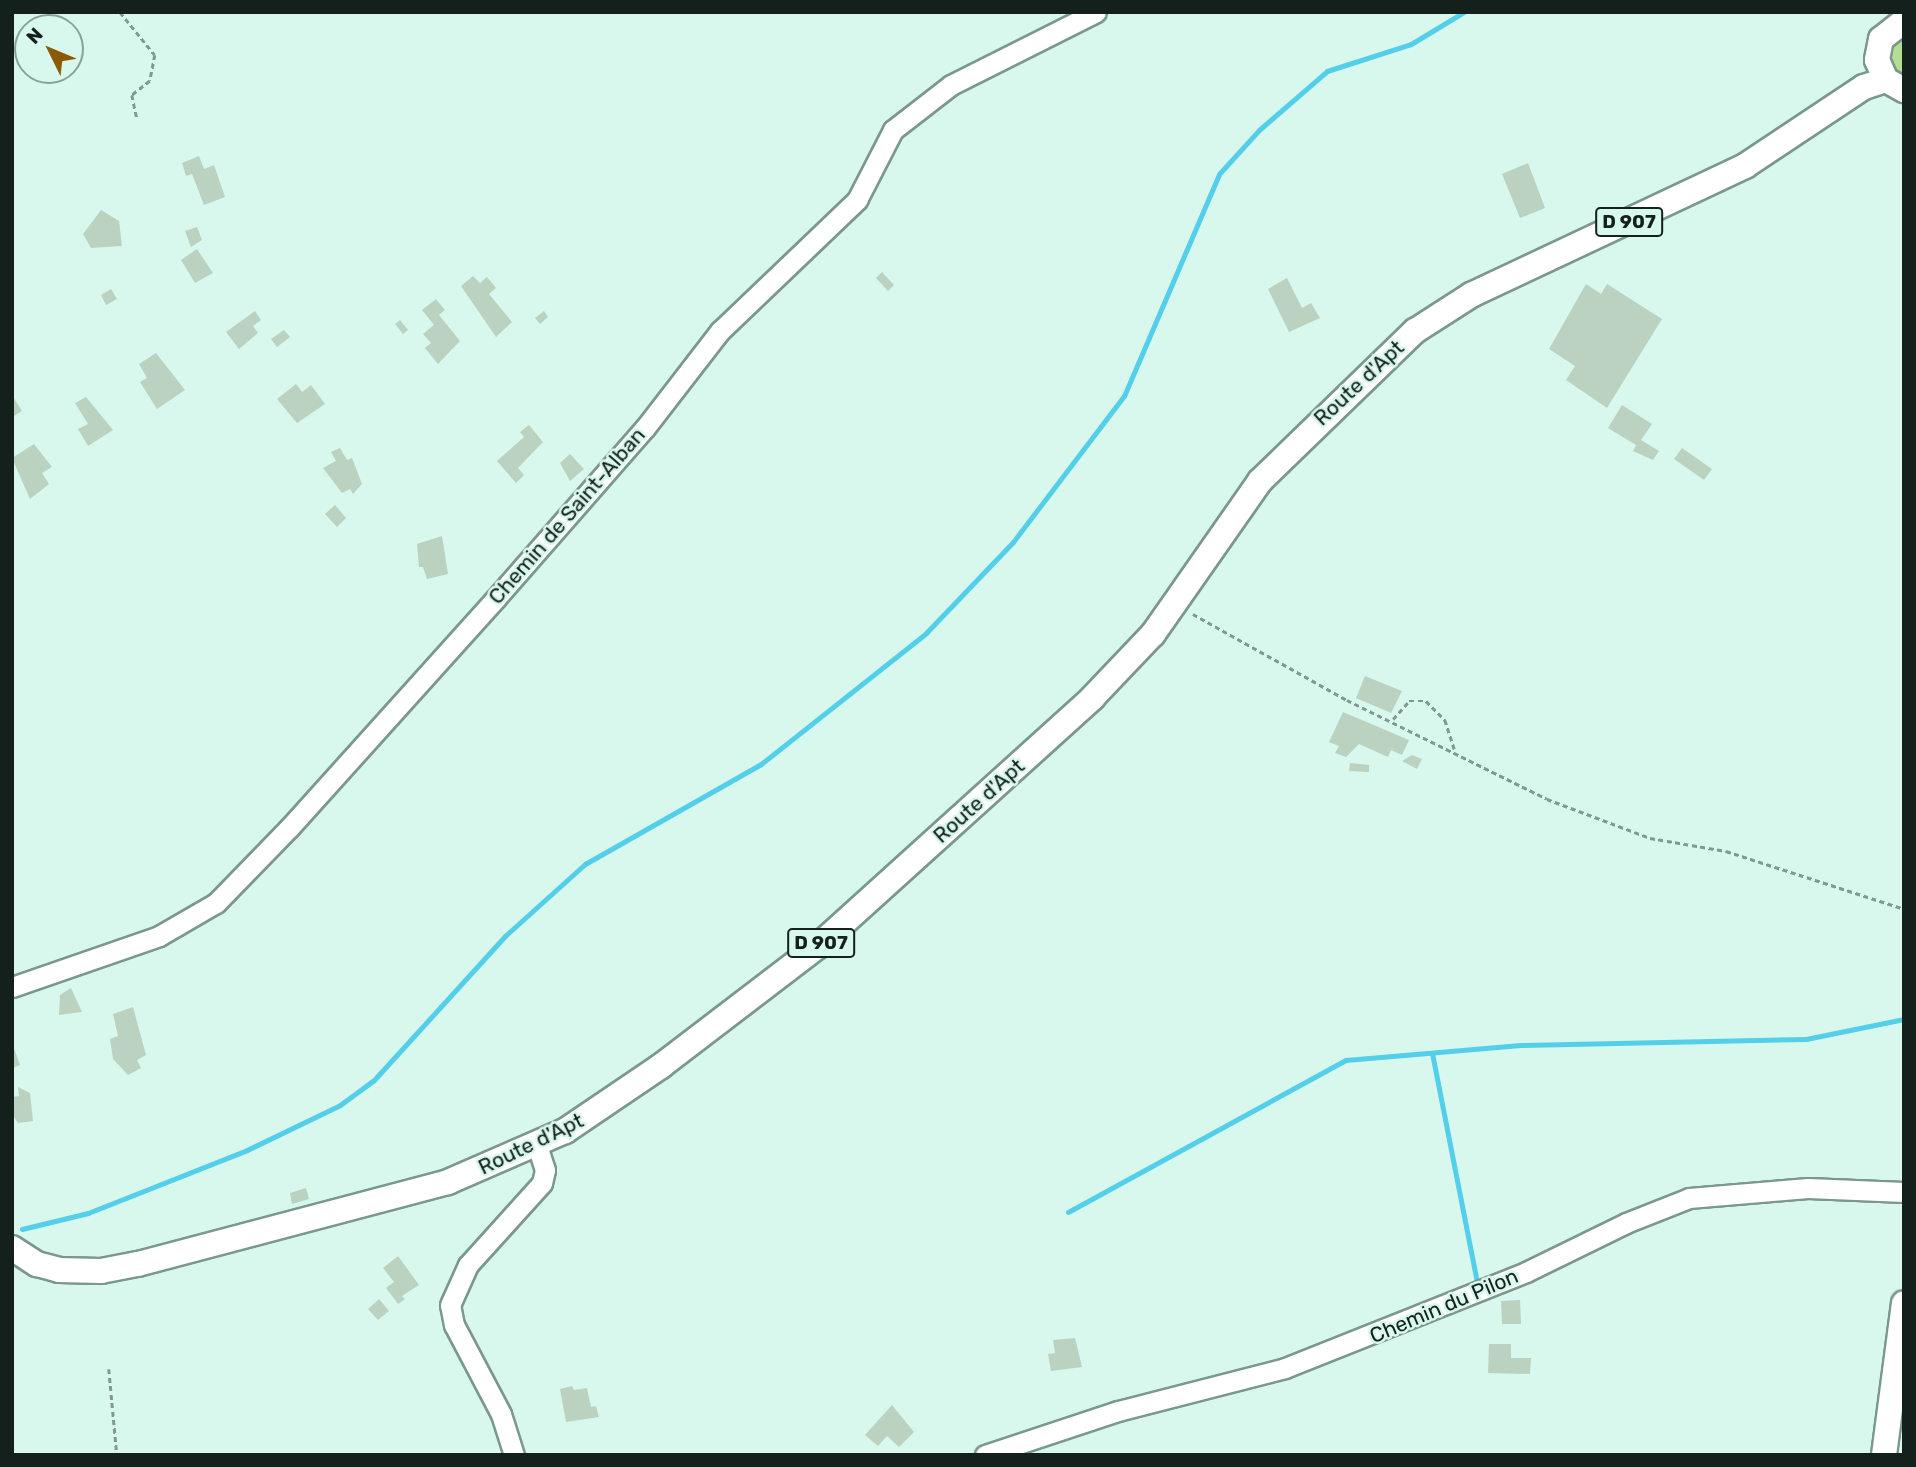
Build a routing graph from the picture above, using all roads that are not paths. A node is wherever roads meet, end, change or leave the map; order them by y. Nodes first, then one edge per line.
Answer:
1 (1096, 12) edge
2 (1901, 20) edge
3 (1878, 49) junction
4 (1895, 85) edge
5 (1827, 111) junction
6 (12, 987) edge
7 (537, 1146) junction
8 (1904, 1192) edge
9 (12, 1248) edge
10 (1904, 1303) edge
11 (514, 1455) edge
12 (985, 1455) edge
13 (1884, 1455) edge

1 - 6 street, Chemin de Saint-Alban
2 - 3 main road, Route d'Apt
3 - 4 main road
3 - 5 main road, Route d'Apt / D 907
4 - 5 main road, Route d'Apt / D 907
5 - 7 main road, Route d'Apt / D 907
7 - 9 main road, Route d'Apt / D 907
7 - 11 street
8 - 12 street, Chemin du Pilon
10 - 13 main road

